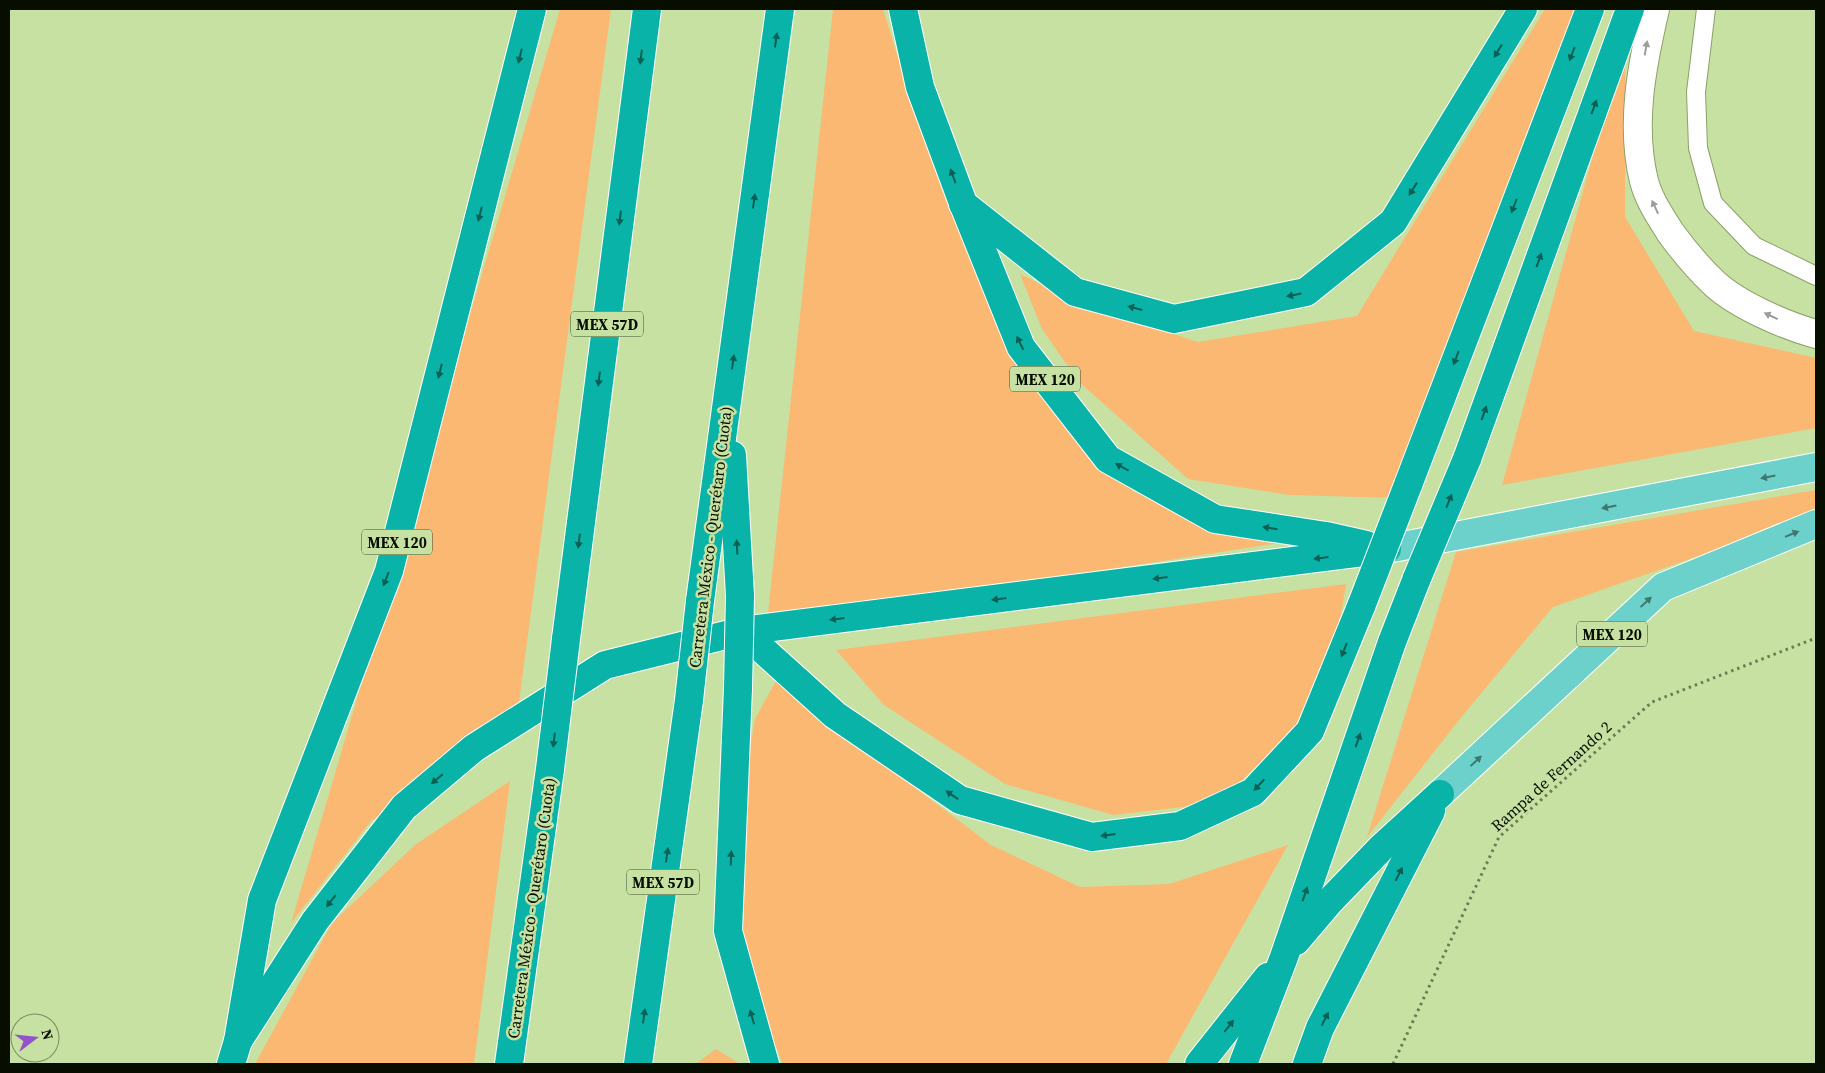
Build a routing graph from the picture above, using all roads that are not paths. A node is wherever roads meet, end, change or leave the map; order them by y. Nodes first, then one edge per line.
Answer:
1 (532, 9) edge
2 (647, 9) edge
3 (780, 9) edge
4 (903, 9) edge
5 (1523, 9) edge
6 (1590, 9) edge
7 (1630, 9) edge
8 (1655, 9) edge
9 (1706, 9) edge
10 (963, 203) junction
11 (1816, 276) edge
12 (1816, 334) edge
13 (728, 393) junction
14 (1816, 467) edge
15 (1816, 524) edge
16 (1387, 549) junction
17 (742, 632) junction
18 (1440, 794) junction
19 (1284, 957) junction
20 (234, 1052) edge
21 (509, 1064) edge
22 (638, 1064) edge
23 (765, 1064) edge
24 (1199, 1064) edge
25 (1243, 1064) edge
26 (1306, 1064) edge

1 -> 20 highway, MEX 120
2 -> 21 highway, Carretera México - Querétaro (Cuota) / MEX 57D, bridge
13 -> 3 highway, Carretera México - Querétaro (Cuota) / MEX 57D
10 -> 4 highway, MEX 120
5 -> 10 highway
6 -> 17 highway, bridge
19 -> 7 highway, bridge
12 -> 8 main road
9 - 11 lane
16 -> 10 highway, MEX 120
22 -> 13 highway, Carretera México - Querétaro (Cuota) / MEX 57D, bridge
23 -> 13 highway, bridge
14 -> 16 main road, MEX 120
18 -> 15 main road, MEX 120
16 -> 17 highway
17 -> 20 highway
18 - 19 highway
26 -> 18 highway, MEX 120
24 -> 19 highway
19 - 25 highway

